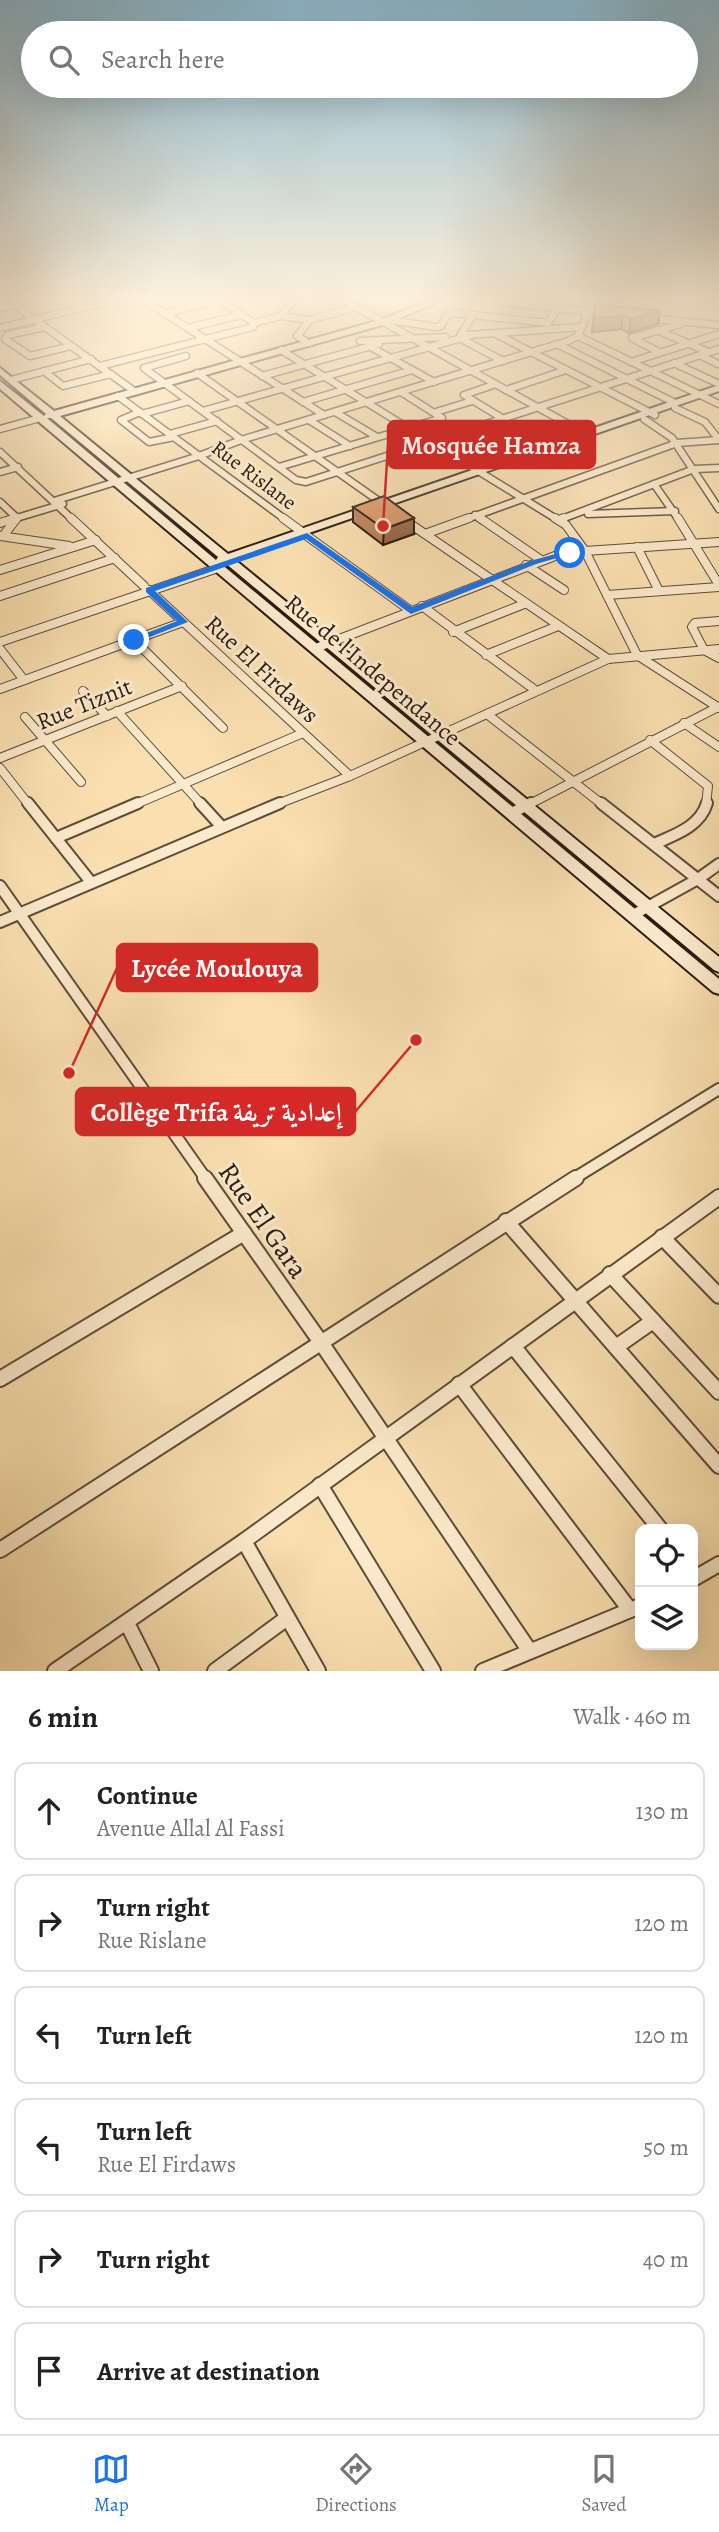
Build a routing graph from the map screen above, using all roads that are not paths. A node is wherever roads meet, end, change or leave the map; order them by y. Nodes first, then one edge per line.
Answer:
1 (55, 380) edge
2 (87, 380) edge
3 (119, 380) edge
4 (160, 380) edge
5 (173, 380) edge
6 (207, 380) edge
7 (268, 380) edge
8 (309, 380) edge
9 (330, 380) edge
10 (377, 380) edge
11 (429, 380) edge
12 (439, 380) edge
13 (489, 380) edge
14 (536, 380) edge
15 (586, 380) edge
16 (622, 380) edge
17 (627, 380) edge
18 (669, 380) edge
19 (6, 382) edge
20 (433, 382) junction
21 (163, 383) junction
22 (496, 384) junction
23 (600, 387) junction
24 (281, 388) junction
25 (719, 388) edge
26 (345, 389) junction
27 (506, 390) junction
28 (134, 391) junction
29 (401, 392) junction
30 (118, 396) junction
31 (702, 396) junction
32 (189, 401) junction
33 (239, 401) junction
34 (472, 401) junction
35 (303, 402) junction
36 (366, 402) junction
37 (719, 404) edge
38 (675, 405) junction
39 (538, 408) junction
40 (203, 411) junction
41 (335, 412) junction
42 (436, 412) junction
43 (141, 413) junction
44 (324, 415) junction
45 (649, 415) junction
46 (46, 416) junction
47 (309, 420) junction
48 (505, 420) junction
49 (217, 421) junction
50 (157, 425) junction
51 (408, 428) junction
52 (0, 429) edge
53 (278, 429) junction
54 (135, 431) junction
55 (586, 434) junction
56 (172, 436) junction
57 (377, 437) junction
58 (241, 440) junction
59 (717, 440) edge
60 (432, 443) junction
61 (677, 443) junction
62 (350, 446) junction
63 (719, 449) edge
64 (0, 452) edge
65 (199, 456) junction
66 (316, 456) junction
67 (18, 467) junction
68 (279, 467) junction
69 (719, 468) edge
70 (694, 469) junction
71 (0, 472) edge
72 (339, 473) junction
73 (481, 473) junction
74 (122, 482) junction
75 (654, 484) junction
76 (708, 492) junction
77 (719, 492) edge
78 (523, 498) junction
79 (0, 502) edge
80 (56, 503) junction
81 (385, 506) junction
82 (719, 509) edge
83 (674, 512) junction
84 (475, 515) junction
85 (578, 515) junction
86 (16, 518) junction
87 (559, 520) junction
88 (0, 523) edge
89 (304, 534) junction
90 (425, 534) junction
91 (1, 536) edge
92 (96, 540) junction
93 (719, 542) edge
94 (696, 544) junction
95 (73, 547) junction
96 (637, 547) junction
97 (585, 551) junction
98 (115, 558) junction
99 (541, 560) junction
100 (0, 561) edge
101 (222, 563) junction
102 (719, 563) edge
103 (18, 564) junction
104 (708, 564) junction
105 (526, 565) junction
106 (0, 570) edge
107 (489, 580) junction
108 (719, 586) edge
109 (147, 588) junction
110 (564, 590) dead end
111 (659, 591) junction
112 (607, 595) junction
113 (0, 596) edge
114 (524, 604) junction
115 (422, 606) junction
116 (411, 611) junction
117 (719, 621) edge
118 (183, 622) junction
119 (558, 626) junction
120 (453, 632) junction
121 (0, 635) edge
122 (134, 640) junction
123 (0, 642) edge
124 (328, 643) junction
125 (316, 648) junction
126 (0, 649) edge
127 (719, 649) edge
128 (704, 650) junction
129 (637, 655) junction
130 (486, 656) junction
131 (719, 658) edge
132 (608, 659) junction
133 (24, 680) junction
134 (181, 686) junction
135 (0, 688) edge
136 (83, 691) dead end
137 (535, 691) junction
138 (718, 708) edge
139 (117, 711) junction
140 (487, 714) junction
141 (107, 716) junction
142 (25, 717) dead end
143 (684, 723) junction
144 (222, 728) dead end
145 (303, 733) junction
146 (439, 736) junction
147 (45, 740) junction
148 (650, 740) junction
149 (426, 742) junction
150 (719, 747) edge
151 (0, 758) edge
152 (0, 768) edge
153 (350, 776) junction
154 (572, 780) junction
155 (81, 782) dead end
156 (184, 785) junction
157 (526, 806) junction
158 (512, 813) junction
159 (221, 826) junction
160 (56, 838) junction
161 (654, 844) junction
162 (719, 864) edge
163 (698, 879) junction
164 (90, 881) junction
165 (0, 886) edge
166 (719, 895) edge
167 (648, 907) junction
168 (19, 914) junction
169 (633, 915) junction
170 (0, 922) edge
171 (719, 966) edge
172 (719, 988) edge
173 (719, 1089) edge
174 (719, 1197) edge
175 (506, 1221) junction
176 (244, 1233) junction
177 (662, 1237) junction
178 (610, 1274) junction
179 (719, 1296) edge
180 (575, 1300) junction
181 (653, 1321) junction
182 (320, 1341) junction
183 (513, 1346) junction
184 (616, 1347) junction
185 (0, 1378) edge
186 (459, 1384) junction
187 (719, 1392) edge
188 (385, 1437) junction
189 (719, 1466) edge
190 (320, 1485) junction
191 (656, 1524) edge
192 (244, 1541) junction
193 (0, 1550) edge
194 (719, 1564) edge
195 (698, 1573) edge
196 (635, 1608) edge
197 (287, 1618) junction
198 (127, 1623) junction
199 (528, 1650) junction
200 (55, 1671) edge
201 (151, 1671) edge
202 (215, 1671) edge
203 (318, 1671) edge
204 (433, 1671) edge
205 (483, 1671) edge

1 - 2 street
3 - 28 street
4 - 21 street
5 - 21 main road
6 - 33 street
7 - 24 street
8 - 24 street
9 - 26 street
10 - 26 street
11 - 20 street
12 - 20 street
13 - 22 street
14 - 27 street
15 - 23 street
16 - 23 street
17 - 38 street
18 - 31 street
19 - 46 main road, Rue de l'Independance
20 - 29 street
21 - 28 main road
21 - 32 street
22 - 27 street
22 - 34 street
23 - 39 street
23 - 45 street
24 - 33 street
24 - 35 street
25 - 31 main road
26 - 35 street
26 - 36 street
27 - 39 street
28 - 30 main road
29 - 36 street
29 - 42 street
30 - 43 street, Rue Rislane
30 - 46 main road
31 - 37 street
31 - 38 main road
32 - 40 street
32 - 43 street
33 - 40 street
33 - 53 street
34 - 42 street
34 - 48 street
35 - 44 street
36 - 41 street
36 - 51 street
38 - 45 main road
38 - 59 street
39 - 48 street
39 - 55 street
40 - 49 street
41 - 44 street
41 - 57 street
42 - 51 street
43 - 50 street, Rue Rislane
43 - 54 street
44 - 47 street
45 - 55 main road
45 - 61 street
45 - 73 main road
46 - 52 street
46 - 74 main road, Rue de l'Independance
47 - 53 street
47 - 62 street
48 - 60 street
49 - 56 street
49 - 58 street
50 - 54 street
50 - 56 street, Rue Rislane
51 - 57 street
51 - 60 street
53 - 58 street
53 - 66 street
54 - 56 street
55 - 73 main road
56 - 65 street, Rue Rislane
57 - 62 street
58 - 65 street
58 - 68 street
59 - 61 street
59 - 63 street
60 - 72 street
60 - 73 street
61 - 70 street
61 - 78 street
62 - 66 street
64 - 67 street, Rue El Firdaws
65 - 74 street
65 - 89 street, Rue Rislane
66 - 68 street
66 - 72 street
67 - 71 street
67 - 80 street, Rue El Firdaws
68 - 72 street
69 - 70 street
70 - 75 street
70 - 76 street
72 - 81 street
73 - 78 street
73 - 81 main road
74 - 80 street
74 - 101 main road, Rue de l'Independance
75 - 83 street
75 - 85 street
76 - 77 street
76 - 82 street
78 - 84 street
78 - 87 street
79 - 86 street
80 - 86 street
80 - 92 street, Rue El Firdaws
81 - 89 main road
81 - 90 street
83 - 85 street
83 - 94 street
84 - 90 street
84 - 99 street
85 - 87 street
86 - 88 street
86 - 91 street
87 - 97 street
89 - 101 main road
89 - 116 street, Rue Rislane
90 - 107 street
91 - 95 street
92 - 95 street
92 - 98 street, Rue El Firdaws
93 - 94 street
94 - 96 street
94 - 104 street
95 - 103 street
96 - 97 street
96 - 111 street
97 - 99 street
97 - 112 street
98 - 109 street, Rue El Firdaws
98 - 113 street
99 - 105 street
100 - 103 street
101 - 109 street
101 - 124 main road, Rue de l'Independance
101 - 125 main road, Rue de l'Independance
102 - 104 street
103 - 106 street
104 - 108 street
105 - 107 street
105 - 110 street
107 - 114 street
107 - 115 street
108 - 111 street
109 - 118 street, Rue El Firdaws
109 - 121 street
109 - 123 street
111 - 112 street
112 - 129 street
114 - 119 street
114 - 120 street
115 - 116 street
115 - 120 street
116 - 124 street
117 - 128 street
118 - 122 street
118 - 145 street, Rue El Firdaws
119 - 130 street
119 - 132 street
120 - 130 street
122 - 133 street
122 - 134 street
124 - 125 street
124 - 146 main road, Rue de l'Independance
125 - 149 main road, Rue de l'Independance
126 - 133 street
127 - 128 street
128 - 129 street
128 - 131 street
129 - 132 street
129 - 138 street
130 - 137 street
132 - 137 street
133 - 135 street
134 - 139 street, Rue Tiznit
134 - 144 street
136 - 141 street
137 - 140 street
138 - 143 street
139 - 141 street, Rue Tiznit
139 - 156 street
140 - 146 street
140 - 154 street
141 - 147 street, Rue Tiznit
142 - 147 street
143 - 148 street
143 - 150 street
145 - 153 street, Rue El Firdaws
145 - 156 street
146 - 149 street
146 - 157 main road, Rue de l'Independance
147 - 151 street, Rue Tiznit
147 - 155 street
148 - 154 street
148 - 161 street
149 - 153 street
149 - 158 main road, Rue de l'Independance
152 - 160 street
153 - 159 street
154 - 157 street
154 - 161 street
156 - 159 street
156 - 160 street
157 - 158 street
157 - 167 main road, Rue de l'Independance
158 - 169 main road, Rue de l'Independance
159 - 164 street
160 - 164 street
161 - 163 street
162 - 163 street
163 - 166 street
163 - 167 street
164 - 168 street
165 - 168 street, Rue El Gara
167 - 169 street
167 - 171 main road, Rue de l'Independance
168 - 170 street
168 - 176 street, Rue El Gara
169 - 172 main road, Rue de l'Independance
173 - 175 street
174 - 177 street
175 - 180 street
175 - 182 street
176 - 182 street, Rue El Gara
176 - 185 street
177 - 178 street
177 - 179 street
178 - 180 street
178 - 181 street
180 - 183 street
180 - 184 street
181 - 184 street
181 - 187 street
182 - 188 street, Rue El Gara
182 - 193 street
183 - 186 street
183 - 191 street
184 - 189 street
186 - 188 street
186 - 196 street
188 - 190 street
188 - 199 street, Rue El Gara
190 - 192 street
190 - 204 street
192 - 197 street
192 - 198 street
194 - 195 street
196 - 199 street
197 - 202 street
197 - 203 street
198 - 200 street
198 - 201 street
199 - 205 street

